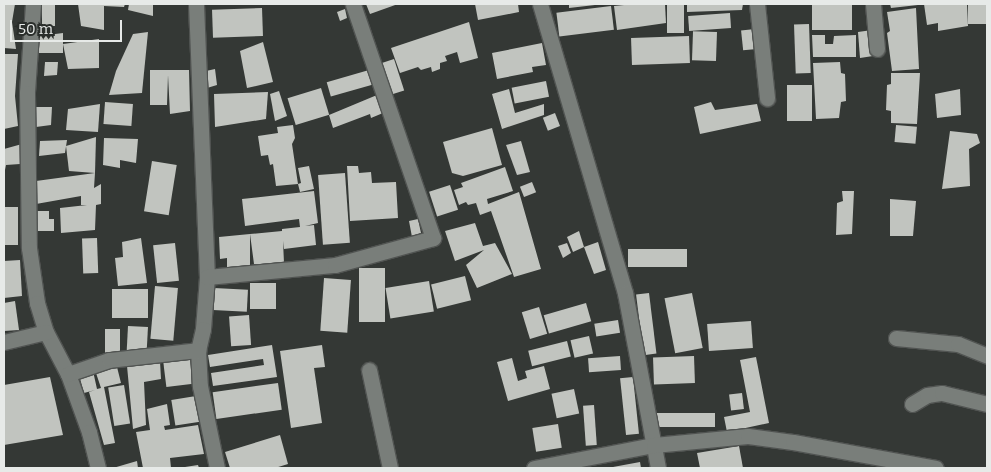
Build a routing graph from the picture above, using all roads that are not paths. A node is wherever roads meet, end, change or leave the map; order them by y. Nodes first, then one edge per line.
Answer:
1 (33, 4) edge
2 (196, 4) edge
3 (353, 4) edge
4 (540, 4) edge
5 (757, 4) edge
6 (872, 4) edge
7 (877, 49) dead end
8 (767, 98) dead end
9 (207, 277) junction
10 (46, 332) junction
11 (896, 338) dead end
12 (4, 342) edge
13 (198, 350) junction
14 (987, 356) edge
15 (369, 370) dead end
16 (68, 374) junction
17 (912, 404) dead end
18 (987, 404) edge
19 (654, 445) junction
20 (98, 468) edge
21 (217, 468) edge
22 (390, 468) edge
23 (534, 468) edge
24 (658, 468) edge
25 (936, 468) edge

1 - 10 street
2 - 9 street
3 - 9 street
4 - 19 street
5 - 8 street
6 - 7 street
9 - 13 street
10 - 12 street
10 - 16 street
11 - 14 street
13 - 16 street
13 - 21 street
15 - 22 street
16 - 20 street
17 - 18 street
19 - 23 street
19 - 24 street
19 - 25 street

